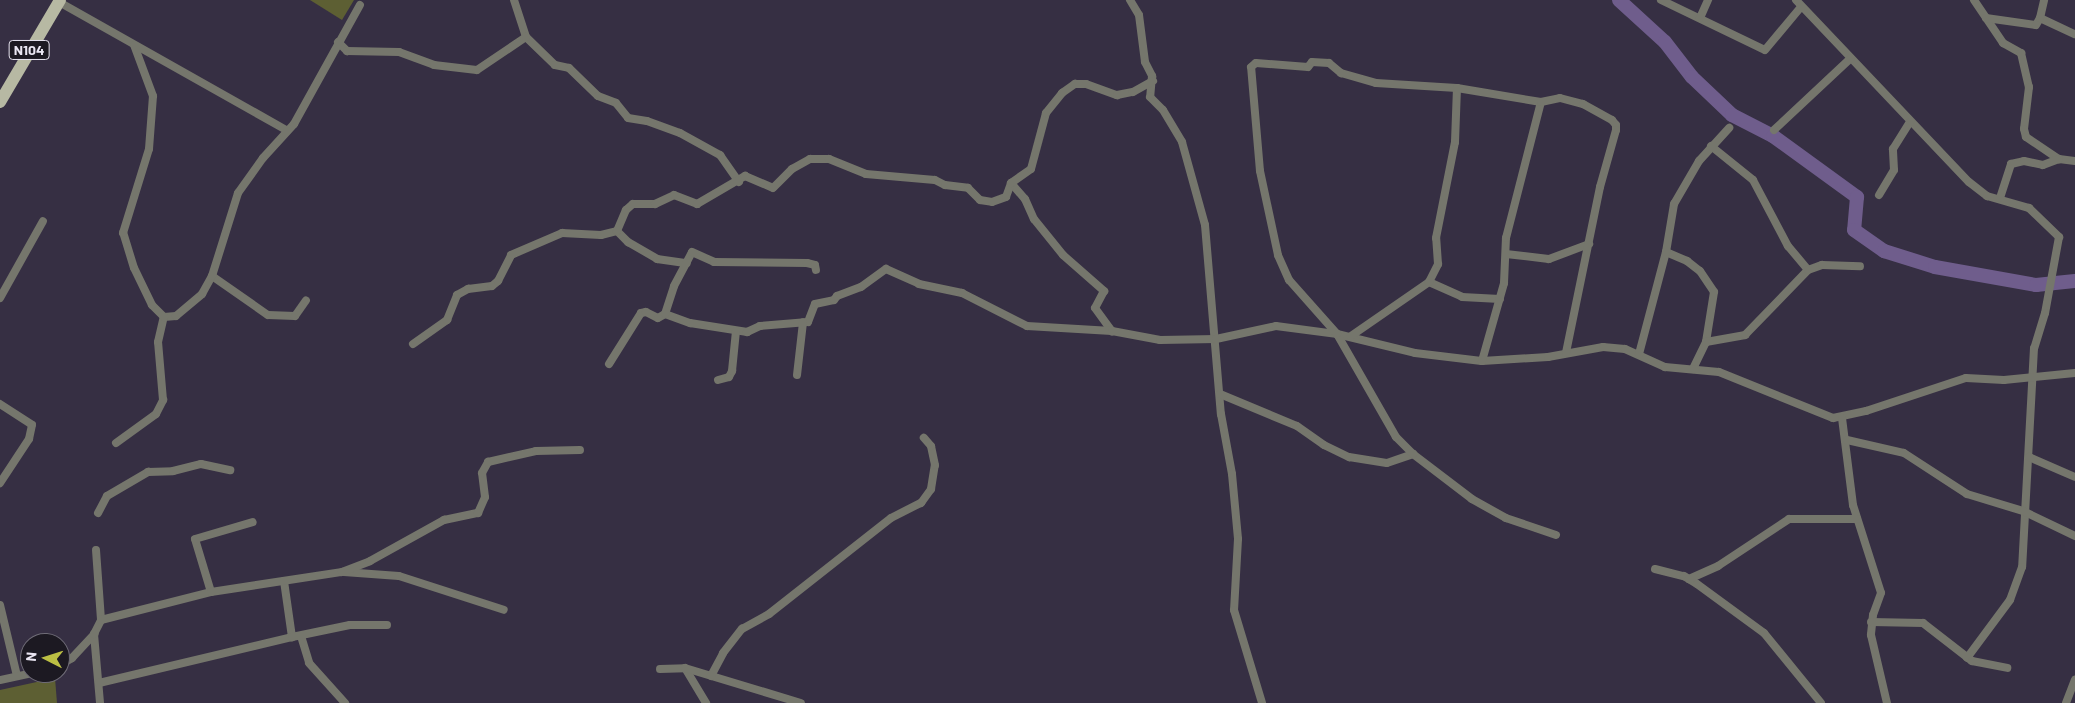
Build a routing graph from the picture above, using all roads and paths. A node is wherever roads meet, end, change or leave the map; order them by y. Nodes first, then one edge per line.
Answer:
1 (514, 0) edge
2 (1130, 0) edge
3 (1661, 0) edge
4 (1708, 0) edge
5 (1974, 0) edge
6 (2044, 0) edge
7 (60, 1) edge
8 (1799, 3) edge
9 (360, 5) dead end
10 (1700, 18) junction
11 (1986, 18) junction
12 (2040, 18) junction
13 (2075, 34) edge
14 (526, 37) junction
15 (338, 42) junction
16 (134, 45) junction
17 (1851, 58) junction
18 (1153, 81) junction
19 (1457, 88) junction
20 (0, 102) edge
21 (1541, 102) junction
22 (1910, 122) junction
23 (1729, 128) dead end
24 (286, 130) junction
25 (1774, 130) dead end
26 (1711, 146) junction
27 (2058, 160) junction
28 (2075, 160) edge
29 (739, 182) junction
30 (1011, 183) junction
31 (1879, 195) dead end
32 (2000, 198) junction
33 (44, 221) dead end
34 (617, 231) junction
35 (1589, 244) junction
36 (1666, 252) junction
37 (1506, 254) junction
38 (687, 263) junction
39 (1860, 266) dead end
40 (816, 270) dead end
41 (1808, 270) junction
42 (212, 276) junction
43 (1429, 282) junction
44 (0, 298) edge
45 (1500, 299) junction
46 (306, 300) dead end
47 (665, 314) junction
48 (164, 317) junction
49 (803, 322) junction
50 (736, 331) junction
51 (1112, 331) junction
52 (1337, 334) junction
53 (1351, 336) junction
54 (1216, 339) junction
55 (1706, 342) junction
56 (413, 344) dead end
57 (1566, 353) junction
58 (1639, 354) junction
59 (1482, 361) junction
60 (609, 364) dead end
61 (1694, 369) junction
62 (2075, 373) edge
63 (797, 375) dead end
64 (2032, 377) junction
65 (718, 380) dead end
66 (1220, 394) junction
67 (0, 404) edge
68 (1842, 418) junction
69 (924, 438) dead end
70 (1847, 440) junction
71 (116, 443) dead end
72 (580, 450) dead end
73 (1413, 454) junction
74 (2029, 457) junction
75 (230, 470) dead end
76 (2075, 477) edge
77 (0, 483) edge
78 (2023, 510) junction
79 (98, 513) dead end
80 (1858, 519) junction
81 (253, 522) dead end
82 (1556, 535) dead end
83 (2075, 536) edge
84 (96, 550) dead end
85 (1655, 569) dead end
86 (342, 572) junction
87 (1689, 579) junction
88 (284, 581) junction
89 (211, 592) junction
90 (0, 605) edge
91 (504, 610) dead end
92 (101, 620) junction
93 (1871, 622) junction
94 (387, 625) dead end
95 (94, 634) junction
96 (301, 636) junction
97 (292, 637) junction
98 (1967, 658) junction
99 (70, 659) edge
100 (685, 668) junction
101 (2007, 668) dead end
102 (660, 669) dead end
103 (20, 675) edge
104 (17, 676) junction
105 (711, 676) junction
106 (0, 680) edge
107 (2075, 680) edge
108 (100, 683) junction
109 (100, 703) edge
110 (345, 703) edge
111 (706, 703) edge
112 (801, 703) edge
113 (1262, 703) edge
114 (1821, 703) edge
115 (1887, 703) edge
116 (2066, 703) edge

1 - 14 street
2 - 18 street
3 - 10 street
4 - 10 street
5 - 11 street
6 - 12 street
7 - 16 street
7 - 20 main road, N104
8 - 10 street
8 - 17 street
9 - 15 street
11 - 12 street
11 - 27 street
12 - 13 street
14 - 15 street
14 - 29 street
15 - 24 street
16 - 24 street
16 - 48 street
17 - 22 street
17 - 25 street
18 - 30 street
18 - 54 street
19 - 21 street
19 - 43 street
19 - 52 street
21 - 35 street
21 - 37 street
22 - 31 street
22 - 32 street
23 - 26 street
24 - 42 street
26 - 36 street
26 - 41 street
27 - 28 street
27 - 32 street
29 - 30 street
29 - 34 street
30 - 51 street
32 - 64 street
33 - 44 street
34 - 38 street
34 - 56 street
35 - 37 street
35 - 57 street
36 - 55 street
36 - 58 street
37 - 45 street
38 - 40 street
38 - 47 street
39 - 41 street
41 - 55 street
42 - 46 street
42 - 48 street
43 - 45 street
43 - 53 street
45 - 59 street
47 - 50 street
47 - 60 street
48 - 71 street
49 - 50 street
49 - 51 street
49 - 63 street
50 - 65 street
51 - 54 street
52 - 53 street
52 - 54 street
52 - 73 street
53 - 59 street
54 - 66 street
55 - 61 street
57 - 58 street
57 - 59 street
58 - 61 street
61 - 68 street
62 - 64 street
64 - 68 street
64 - 74 street
66 - 73 street
66 - 113 street
67 - 77 street
68 - 70 street
69 - 105 street
70 - 78 street
70 - 80 street
72 - 86 street
73 - 82 street
74 - 76 street
74 - 78 street
75 - 79 street
78 - 83 street
78 - 98 street
80 - 87 street
80 - 93 street
81 - 89 street
84 - 92 street
85 - 87 street
86 - 88 street
86 - 91 street
87 - 114 street
88 - 89 street
88 - 97 street
89 - 92 street
90 - 104 street
92 - 95 street
93 - 98 street
93 - 115 street
94 - 96 street
95 - 99 street
95 - 108 street
96 - 97 street
96 - 110 street
97 - 108 street
98 - 101 street
100 - 102 street
100 - 105 street
100 - 111 street
103 - 104 street
104 - 106 street
105 - 112 street
107 - 116 street
108 - 109 street

